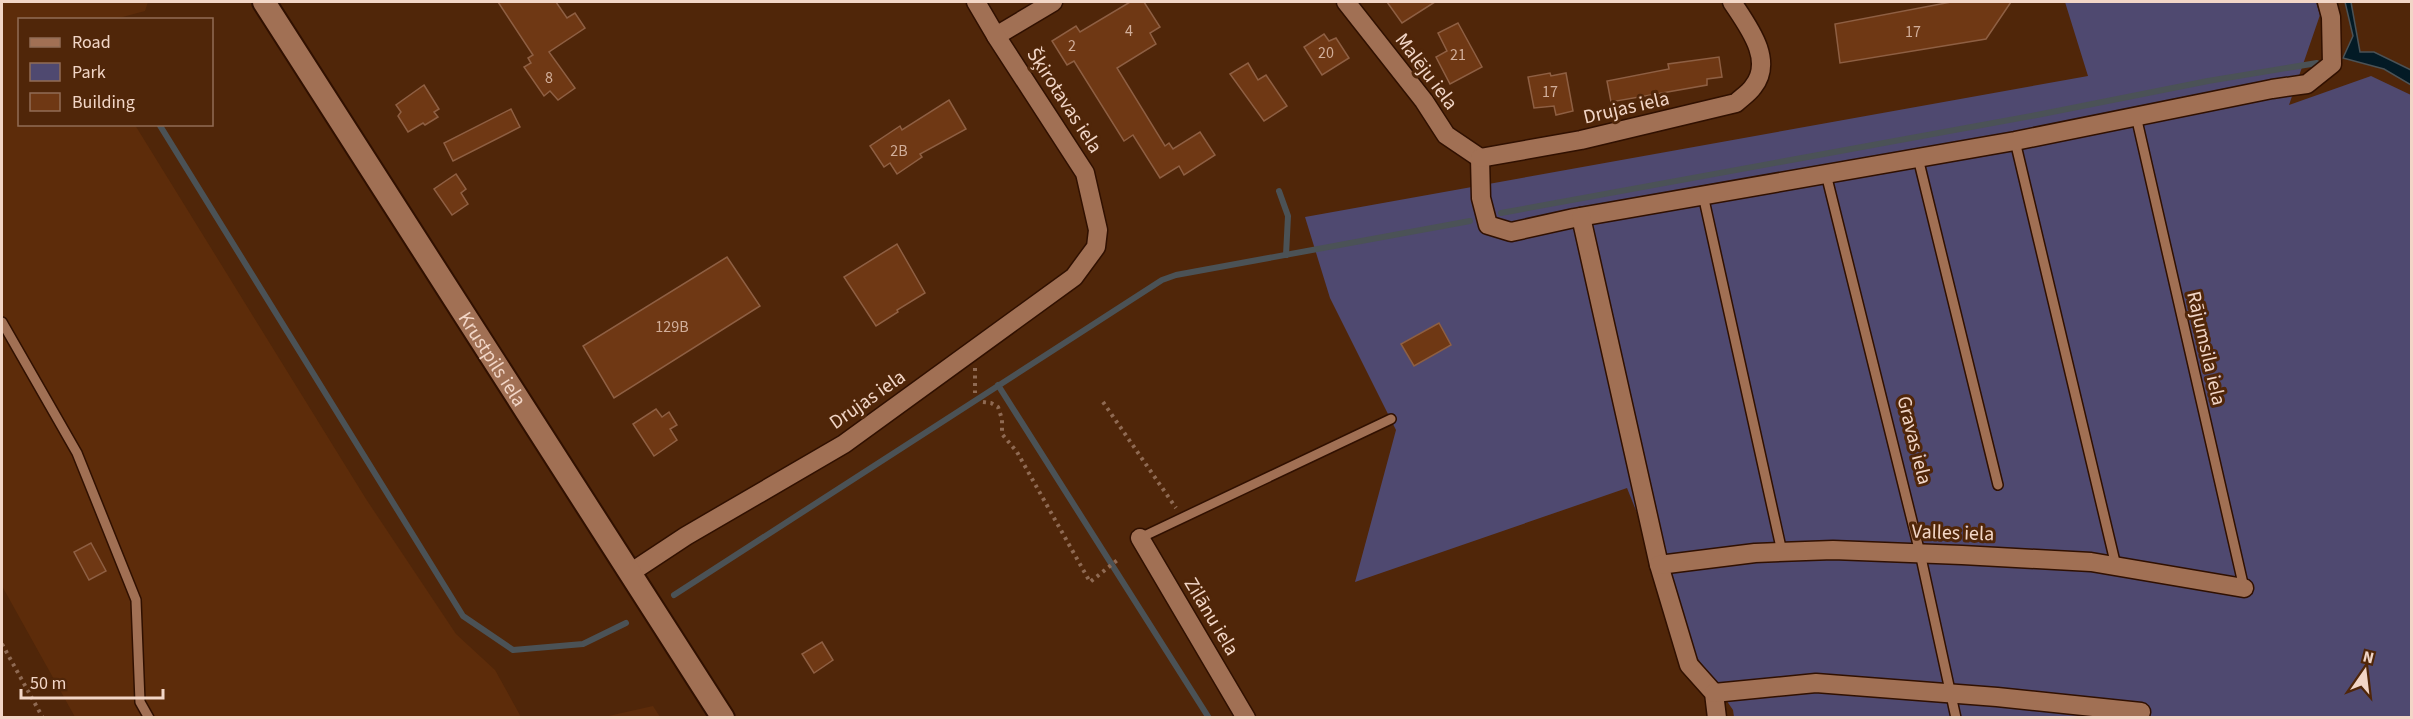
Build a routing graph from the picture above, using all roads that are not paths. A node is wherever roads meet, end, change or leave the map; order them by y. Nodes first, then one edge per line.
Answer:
1 (264, 2) edge
2 (976, 2) edge
3 (1053, 2) edge
4 (1346, 2) edge
5 (1732, 2) edge
6 (2327, 2) edge
7 (996, 36) junction
8 (2136, 116) junction
9 (2015, 141) junction
10 (1480, 158) junction
11 (1918, 158) junction
12 (1826, 174) junction
13 (1703, 195) junction
14 (1581, 217) junction
15 (1098, 230) joint
16 (2, 322) edge
17 (1391, 419) dead end
18 (1998, 486) dead end
19 (1140, 538) joint
20 (1782, 552) junction
21 (1920, 553) junction
22 (1659, 565) junction
23 (2116, 567) junction
24 (630, 573) junction
25 (2244, 588) joint
26 (1714, 693) junction
27 (1951, 693) junction
28 (2141, 712) dead end
29 (148, 717) edge
30 (723, 717) edge
31 (1246, 717) edge
32 (1717, 717) edge
33 (1956, 717) edge

1 - 24 street, Krustpils iela
2 - 7 street, Šķirotavas iela
3 - 7 street
4 - 10 street, Malēju iela
5 - 10 street, Drujas iela
6 - 8 street
7 - 15 street, Šķirotavas iela
8 - 9 street
8 - 25 lane, Rājumsila iela
9 - 11 street
9 - 23 lane
10 - 14 street
11 - 12 street
11 - 18 lane
12 - 13 street
12 - 21 lane, Gravas iela
13 - 14 street
13 - 20 lane
14 - 22 street
15 - 24 street, Drujas iela
16 - 29 lane
17 - 19 lane
19 - 31 street, Zilānu iela
20 - 21 street, Valles iela
20 - 22 street, Valles iela
21 - 23 street, Valles iela
21 - 27 lane, Gravas iela
22 - 26 street
23 - 25 street, Valles iela
24 - 30 street, Krustpils iela
26 - 27 street
26 - 32 street
27 - 28 street
27 - 33 lane, Gravas iela

